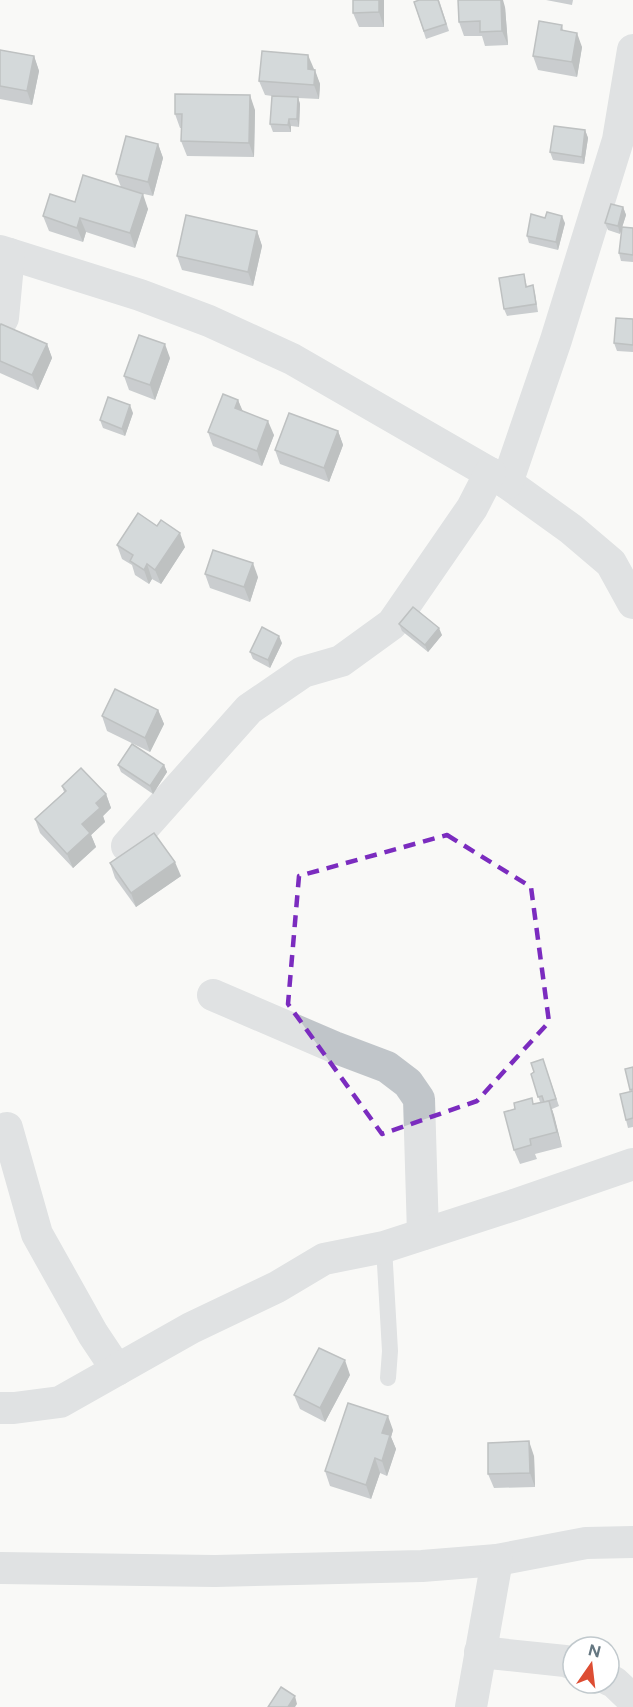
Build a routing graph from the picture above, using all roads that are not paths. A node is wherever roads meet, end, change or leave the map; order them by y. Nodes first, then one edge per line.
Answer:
1 (633, 50) edge
2 (5, 252) edge
3 (0, 323) edge
4 (498, 478) junction
5 (633, 603) edge
6 (127, 846) dead end
7 (213, 995) dead end
8 (7, 1128) dead end
9 (633, 1164) edge
10 (423, 1234) junction
11 (384, 1247) junction
12 (117, 1370) junction
13 (388, 1378) dead end
14 (0, 1408) edge
15 (633, 1542) edge
16 (497, 1560) junction
17 (0, 1568) edge
18 (480, 1652) junction
19 (561, 1660) edge
20 (621, 1689) edge
21 (633, 1700) edge
22 (471, 1707) edge

1 - 4 street
2 - 3 street
2 - 4 street
4 - 5 street
4 - 6 street
7 - 10 street
8 - 12 street
9 - 10 street
10 - 11 street
11 - 12 street
11 - 13 lane
12 - 14 street
15 - 16 street
16 - 17 street
16 - 18 street
18 - 19 street
18 - 22 street
20 - 21 street

